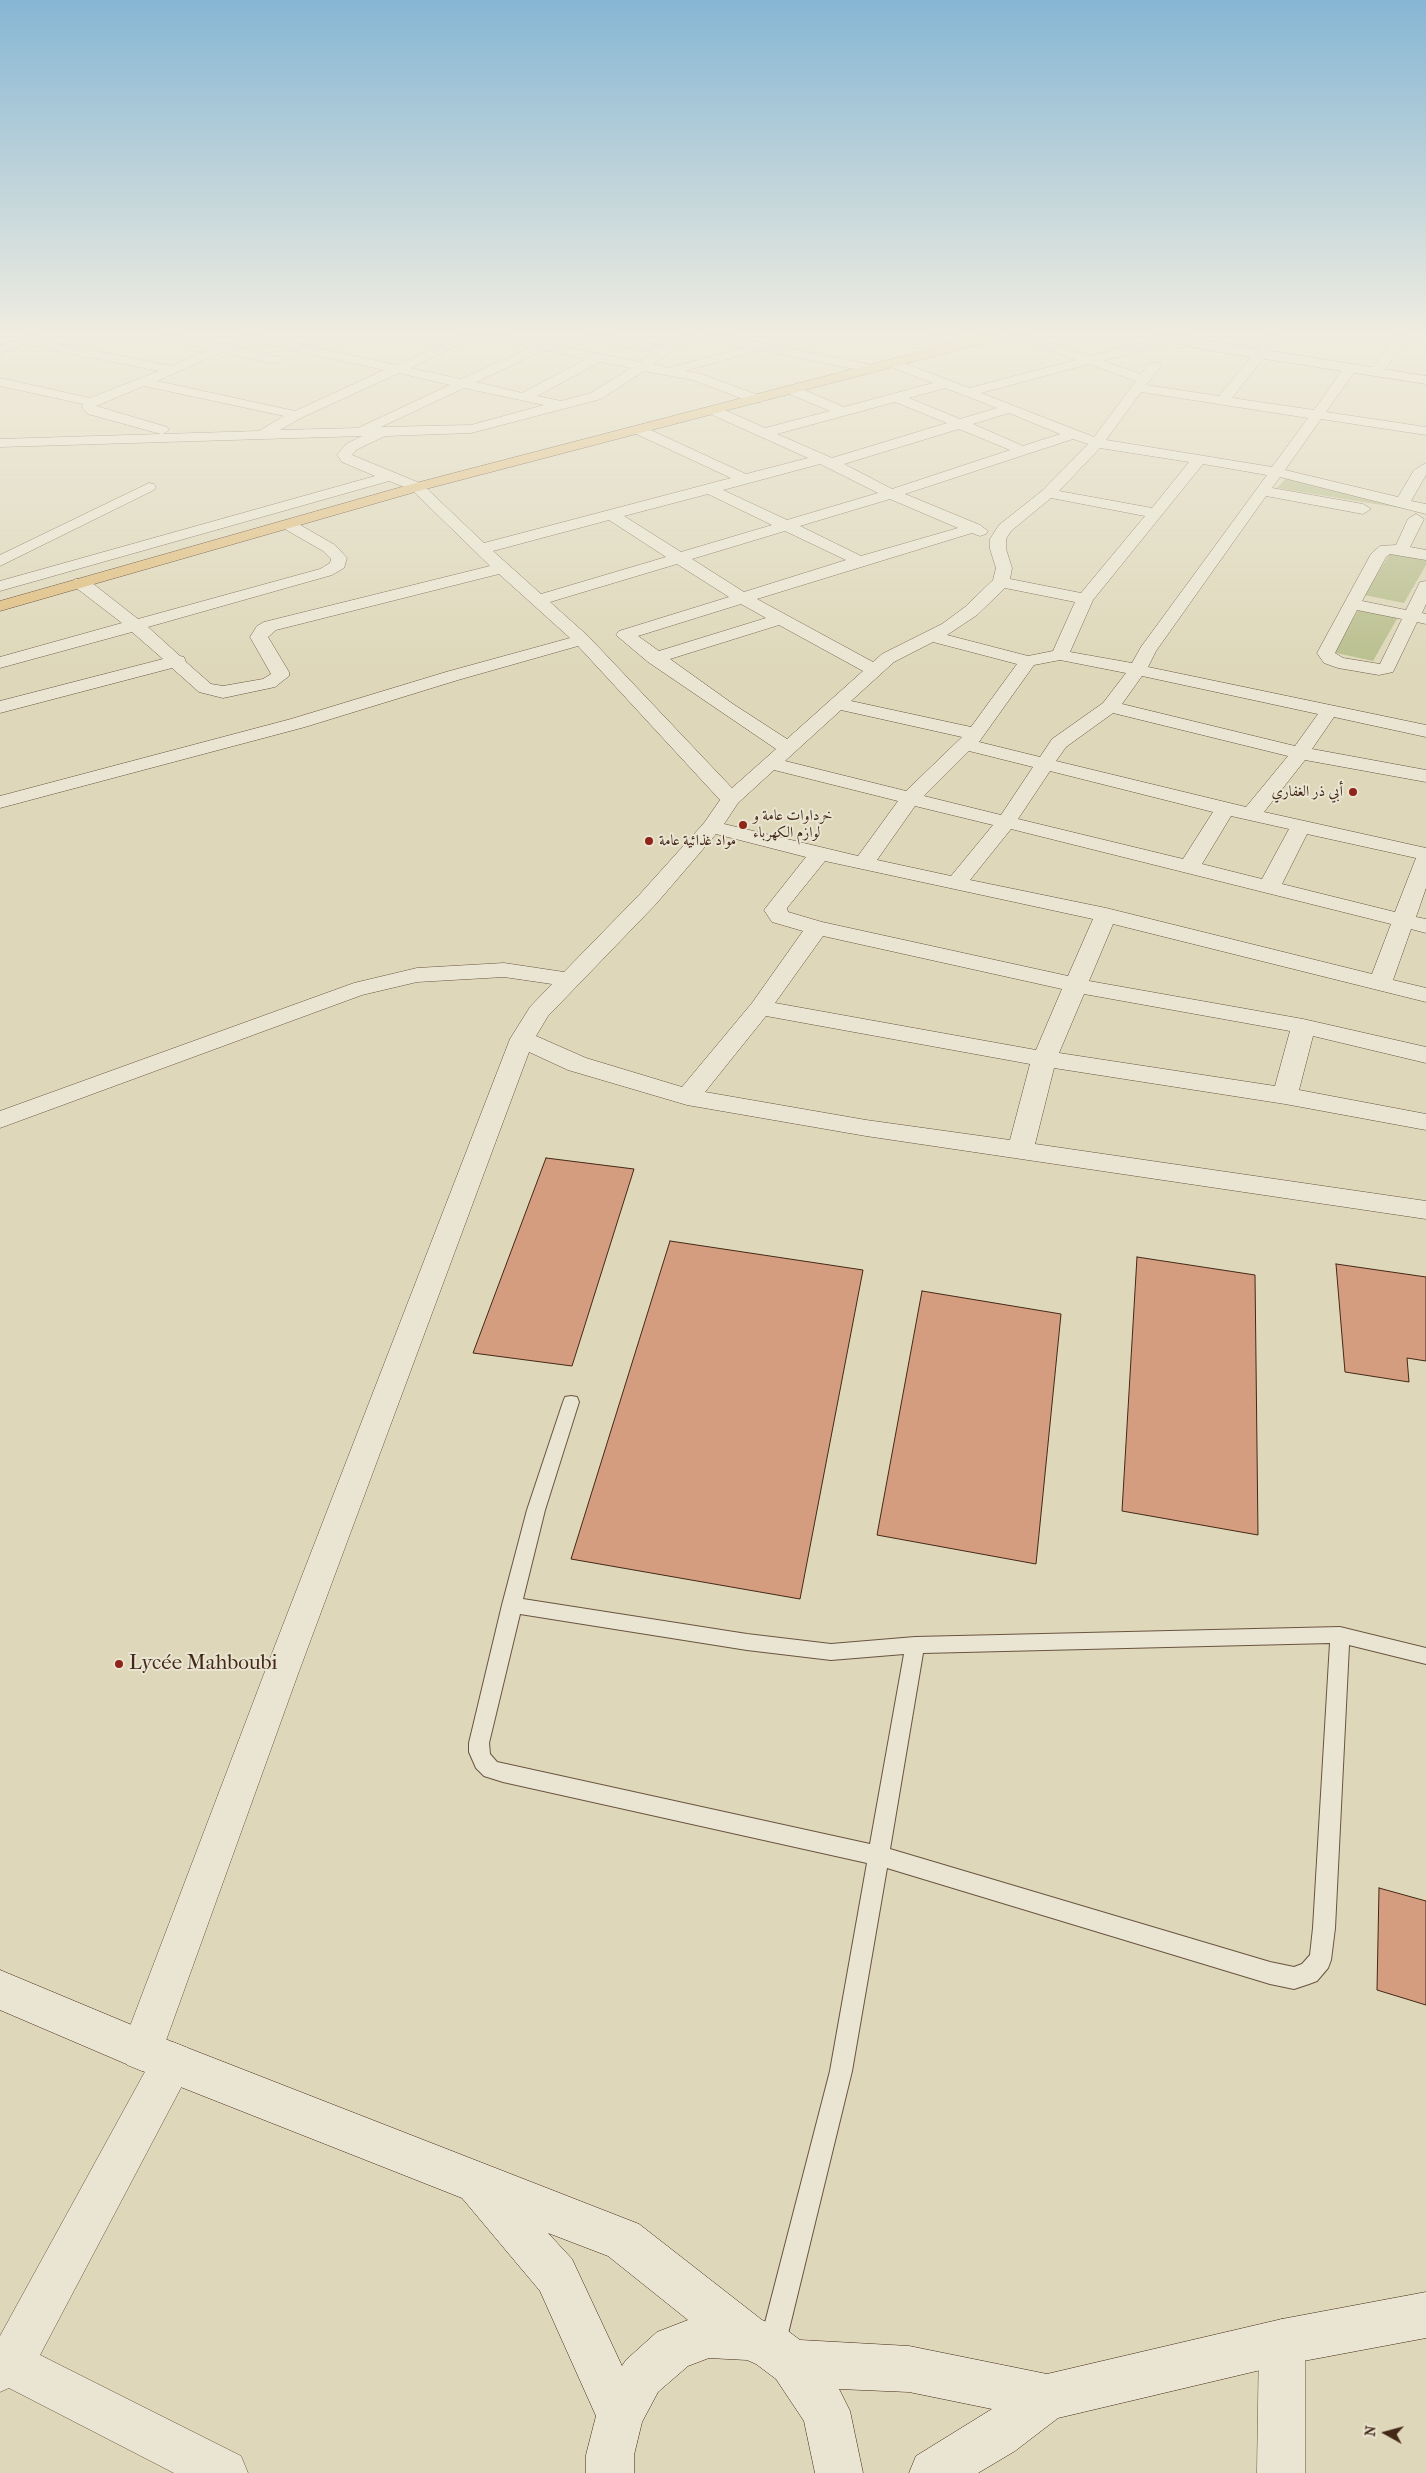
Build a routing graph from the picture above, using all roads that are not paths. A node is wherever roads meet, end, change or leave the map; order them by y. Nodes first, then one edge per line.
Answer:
1 (348, 451) edge
2 (556, 451) edge
3 (685, 451) edge
4 (804, 451) edge
5 (861, 451) edge
6 (1089, 451) edge
7 (1147, 451) edge
8 (1291, 451) edge
9 (1024, 452) edge
10 (1199, 460) junction
11 (826, 461) junction
12 (1426, 467) edge
13 (1277, 472) junction
14 (390, 476) junction
15 (747, 480) junction
16 (149, 487) dead end
17 (417, 488) junction
18 (712, 490) junction
19 (1261, 491) junction
20 (1048, 493) junction
21 (891, 494) junction
22 (1403, 502) junction
23 (1154, 513) junction
24 (612, 515) junction
25 (1423, 516) edge
26 (289, 525) junction
27 (785, 526) junction
28 (974, 528) junction
29 (998, 539) junction
30 (481, 549) junction
31 (1401, 550) junction
32 (1426, 555) edge
33 (676, 557) junction
34 (0, 561) edge
35 (860, 561) junction
36 (502, 568) junction
37 (1001, 582) junction
38 (81, 583) junction
39 (0, 586) edge
40 (1426, 586) edge
41 (744, 599) junction
42 (1085, 599) junction
43 (539, 600) junction
44 (1352, 604) junction
45 (0, 606) edge
46 (781, 618) junction
47 (1419, 618) edge
48 (136, 624) junction
49 (625, 635) junction
50 (932, 637) junction
51 (585, 643) junction
52 (1060, 655) junction
53 (654, 658) junction
54 (178, 661) junction
55 (1028, 661) junction
56 (0, 663) edge
57 (875, 670) junction
58 (1138, 670) junction
59 (838, 704) junction
60 (0, 707) edge
61 (1110, 707) junction
62 (1330, 710) junction
63 (1426, 731) edge
64 (972, 739) junction
65 (788, 748) junction
66 (1300, 753) junction
67 (1044, 763) junction
68 (772, 764) junction
69 (1426, 776) edge
70 (910, 797) junction
71 (731, 799) junction
72 (0, 802) edge
73 (1225, 809) junction
74 (1251, 814) junction
75 (1006, 822) junction
76 (1301, 826) junction
77 (711, 827) junction
78 (820, 854) junction
79 (1426, 854) edge
80 (1426, 859) edge
81 (864, 863) junction
82 (1189, 867) junction
83 (958, 882) junction
84 (1269, 887) junction
85 (1106, 915) junction
86 (1403, 920) junction
87 (1426, 926) edge
88 (817, 928) junction
89 (568, 979) junction
90 (1380, 983) junction
91 (1075, 985) junction
92 (1426, 995) edge
93 (760, 1008) junction
94 (1303, 1026) junction
95 (522, 1039) junction
96 (1426, 1055) edge
97 (1044, 1059) junction
98 (1285, 1096) junction
99 (687, 1097) junction
100 (0, 1120) edge
101 (1426, 1122) edge
102 (1020, 1151) junction
103 (1426, 1210) edge
104 (571, 1402) dead end
105 (511, 1605) junction
106 (1340, 1635) junction
107 (915, 1645) junction
108 (1426, 1656) edge
109 (879, 1856) junction
110 (0, 1990) edge
111 (158, 2056) junction
112 (476, 2184) junction
113 (1426, 2315) edge
114 (1282, 2342) junction
115 (770, 2349) junction
116 (5, 2367) edge
117 (1047, 2397) junction
118 (620, 2415) junction
119 (224, 2473) edge
120 (610, 2473) edge
121 (839, 2473) edge
122 (932, 2473) edge
123 (1281, 2473) edge

1 - 14 street
2 - 17 main road
3 - 15 street
4 - 11 street
5 - 11 street
6 - 20 street
7 - 10 street
8 - 13 street
9 - 21 street
10 - 13 street
10 - 23 street
11 - 15 street
11 - 21 street
12 - 22 street
13 - 19 street
13 - 22 street
14 - 17 street
14 - 39 street
15 - 18 street
16 - 34 street
17 - 26 main road
17 - 30 street
18 - 24 street
18 - 27 street
19 - 25 street
19 - 58 street
20 - 23 street
20 - 29 street
21 - 27 street
21 - 28 street
22 - 25 street
23 - 42 street
24 - 30 street
24 - 33 street
25 - 31 street
26 - 38 main road
26 - 48 street
27 - 33 street
27 - 35 street
28 - 29 street
28 - 35 street
29 - 37 street
30 - 36 street
31 - 32 street
31 - 44 street
33 - 41 street
33 - 43 street
35 - 41 street
36 - 43 street
36 - 54 street
37 - 42 street
37 - 50 street
38 - 45 main road
38 - 48 street
40 - 47 street
41 - 46 street
41 - 49 street
42 - 52 street
43 - 51 street
44 - 47 street
44 - 47 street
46 - 53 street
46 - 57 street
48 - 54 street
48 - 56 street
49 - 51 street
49 - 53 street
50 - 55 street
50 - 57 street
51 - 71 street
51 - 72 street
52 - 55 street
52 - 58 street
53 - 65 street
54 - 60 street
55 - 64 street
57 - 59 street
58 - 61 street
58 - 62 street
59 - 64 street
59 - 65 street
61 - 66 street
61 - 67 street
62 - 63 street
62 - 66 street
64 - 67 street
64 - 70 street
65 - 68 street
66 - 69 street
66 - 74 street
67 - 73 street
67 - 75 street
68 - 70 street
68 - 71 street
70 - 75 street
70 - 81 street
71 - 77 street
73 - 74 street
73 - 82 street
74 - 76 street
75 - 82 street
75 - 83 street
76 - 79 street
76 - 84 street
77 - 78 street
77 - 89 street
78 - 81 street
78 - 88 street
80 - 86 street
81 - 83 street
82 - 84 street
83 - 85 street
84 - 86 street
85 - 90 street
85 - 91 street
86 - 87 street
86 - 90 street
88 - 91 street
88 - 93 street
89 - 95 street
89 - 100 street
90 - 92 street
91 - 94 street
91 - 97 street
93 - 97 street
93 - 99 street
94 - 96 street
94 - 98 street
95 - 99 street
95 - 111 street
97 - 98 street
97 - 102 street
98 - 101 street
99 - 102 street
102 - 103 street
104 - 105 lane
105 - 107 lane
105 - 109 lane
106 - 107 lane
106 - 108 lane
106 - 109 lane
107 - 109 lane
109 - 115 lane
110 - 111 street
111 - 112 street
111 - 116 street
112 - 115 street
112 - 118 street
113 - 114 street
114 - 117 street
114 - 123 street
115 - 117 street
115 - 118 street
115 - 121 street
116 - 119 street
117 - 122 street
118 - 120 street

